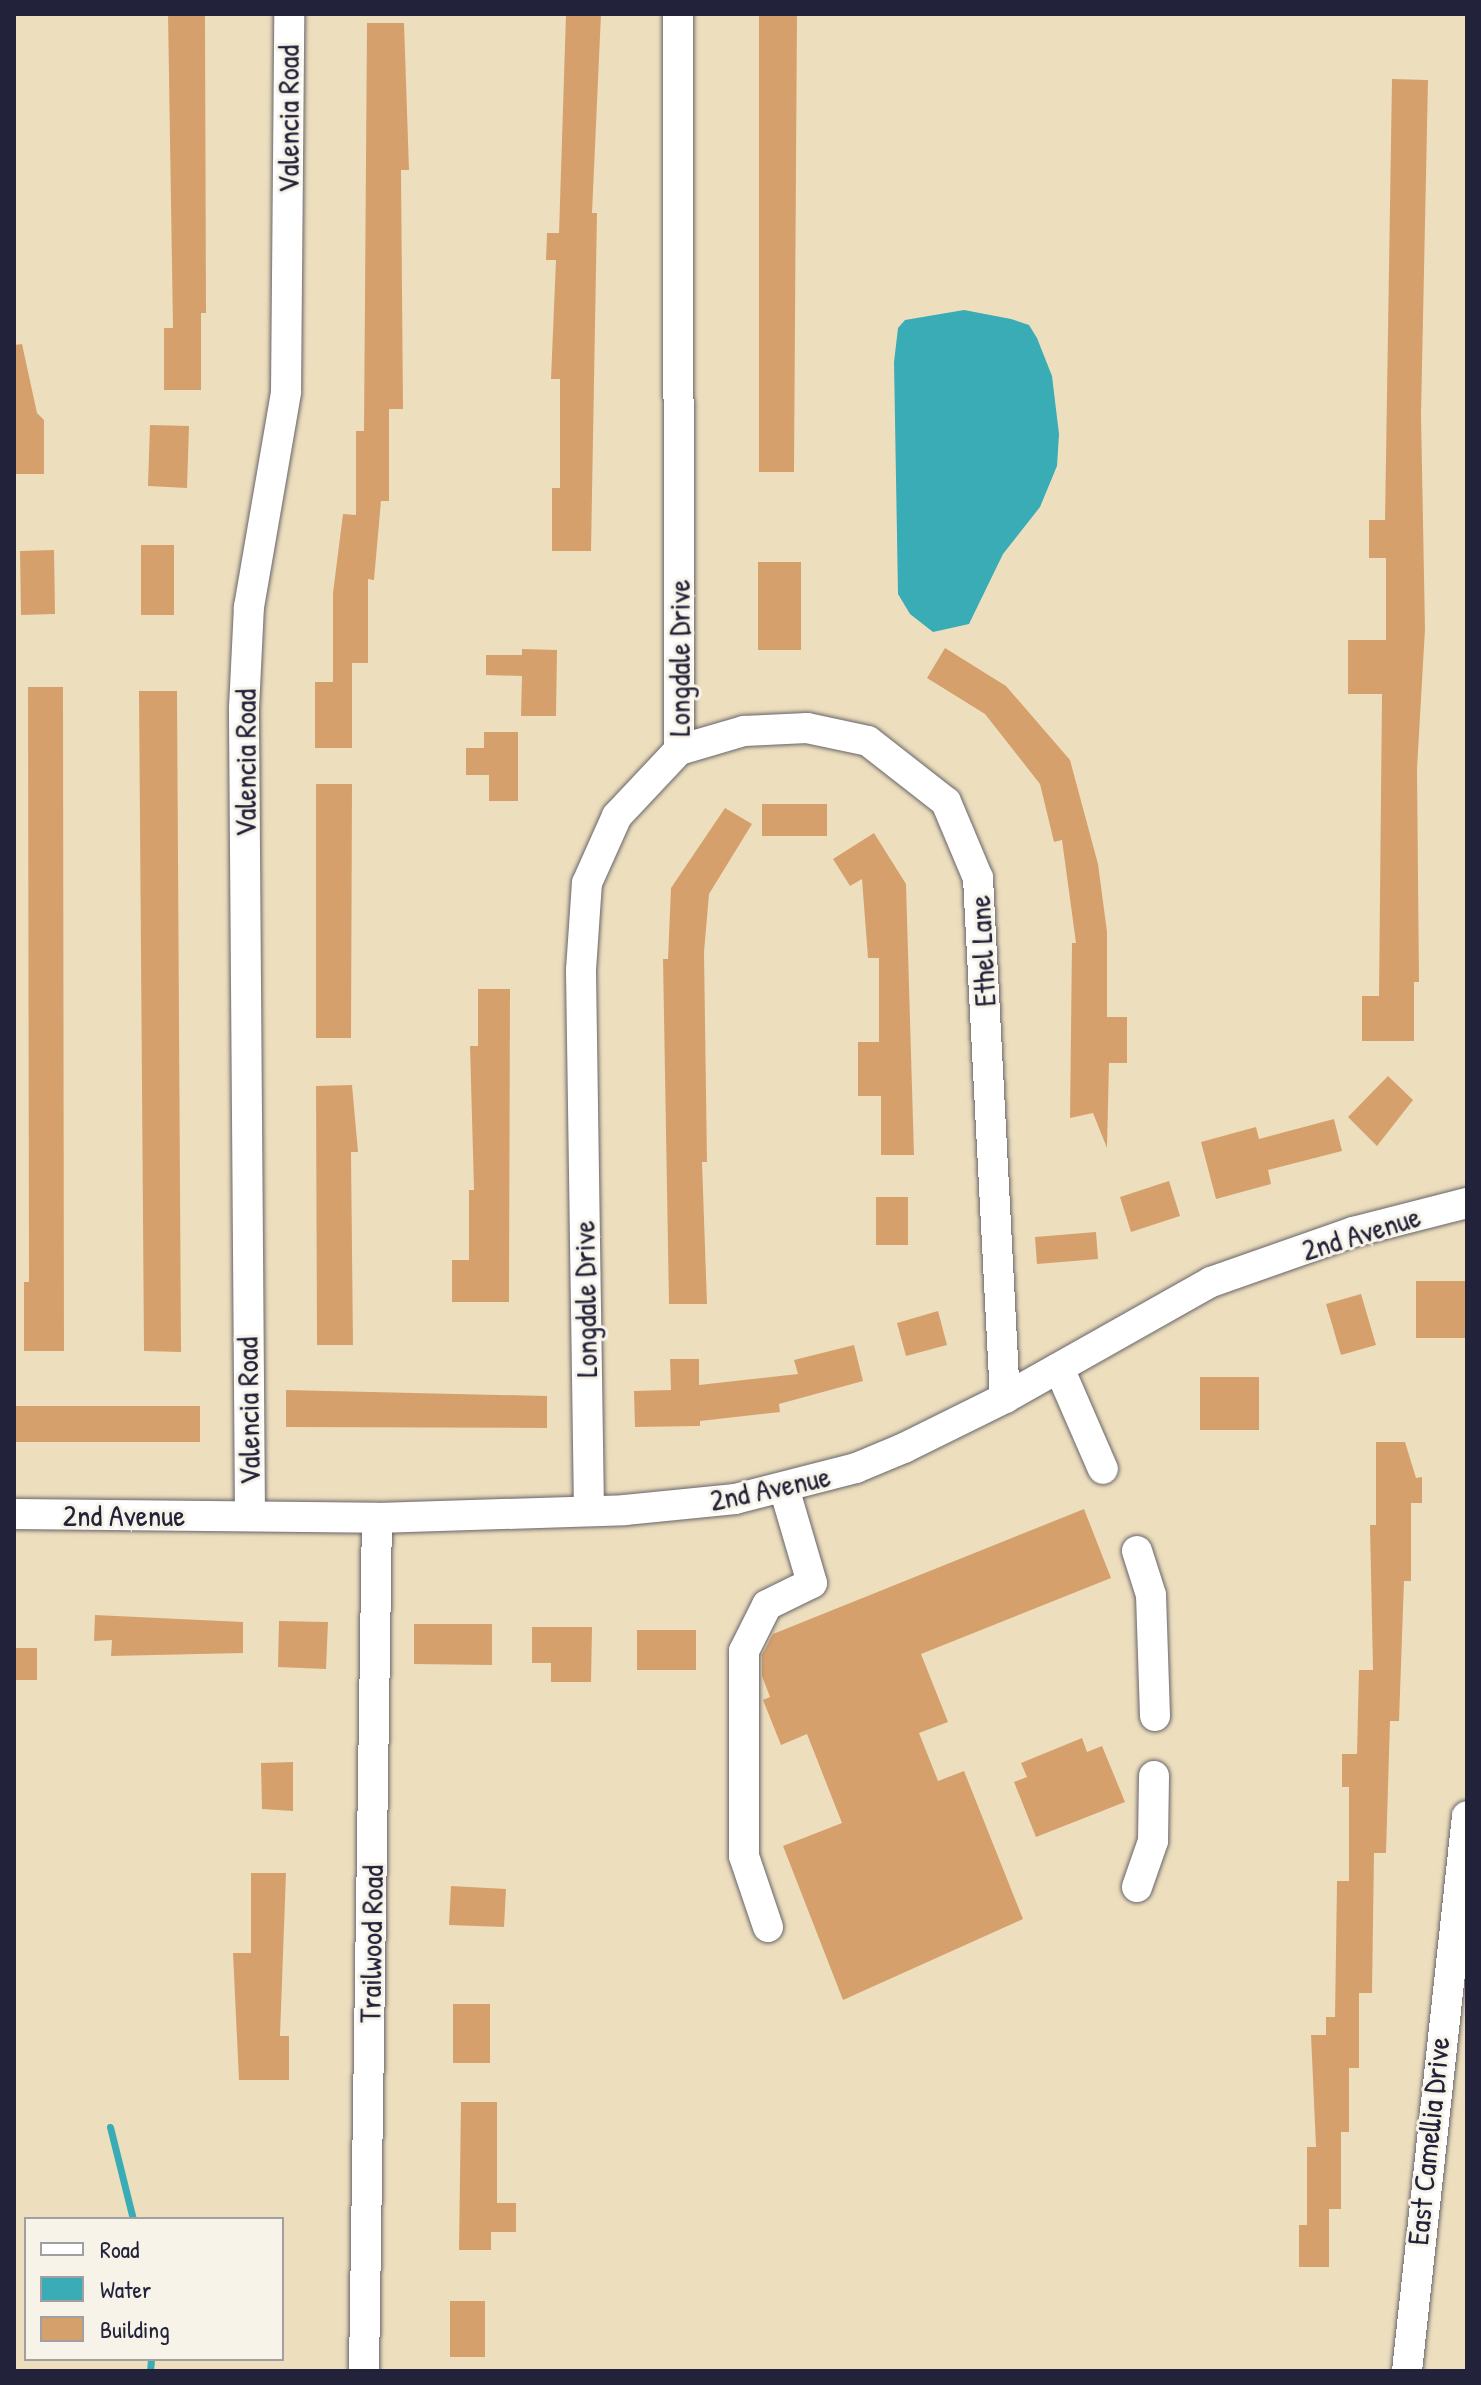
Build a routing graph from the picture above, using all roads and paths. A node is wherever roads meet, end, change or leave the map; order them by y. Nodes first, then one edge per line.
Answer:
1 (289, 14) edge
2 (678, 14) edge
3 (679, 750) junction
4 (1467, 1203) edge
5 (1059, 1368) junction
6 (1005, 1398) junction
7 (1103, 1469) dead end
8 (784, 1488) junction
9 (589, 1511) junction
10 (14, 1514) edge
11 (250, 1516) junction
12 (377, 1518) junction
13 (1137, 1551) dead end
14 (1155, 1716) dead end
15 (1154, 1776) dead end
16 (1467, 1816) edge
17 (1137, 1887) dead end
18 (768, 1927) dead end
19 (364, 2371) edge
20 (1407, 2371) edge

1 - 11 street, Valencia Road
2 - 3 street, Longdale Drive
3 - 6 street, Ethel Lane
3 - 9 street, Longdale Drive
4 - 5 street, 2nd Avenue
5 - 6 street, 2nd Avenue
5 - 7 street
6 - 8 street, 2nd Avenue
8 - 9 street, 2nd Avenue
8 - 18 street
9 - 12 street, 2nd Avenue
10 - 11 street, 2nd Avenue
11 - 12 street, 2nd Avenue
12 - 19 street, Trailwood Road
13 - 14 street
15 - 17 street
16 - 20 street, East Camellia Drive

